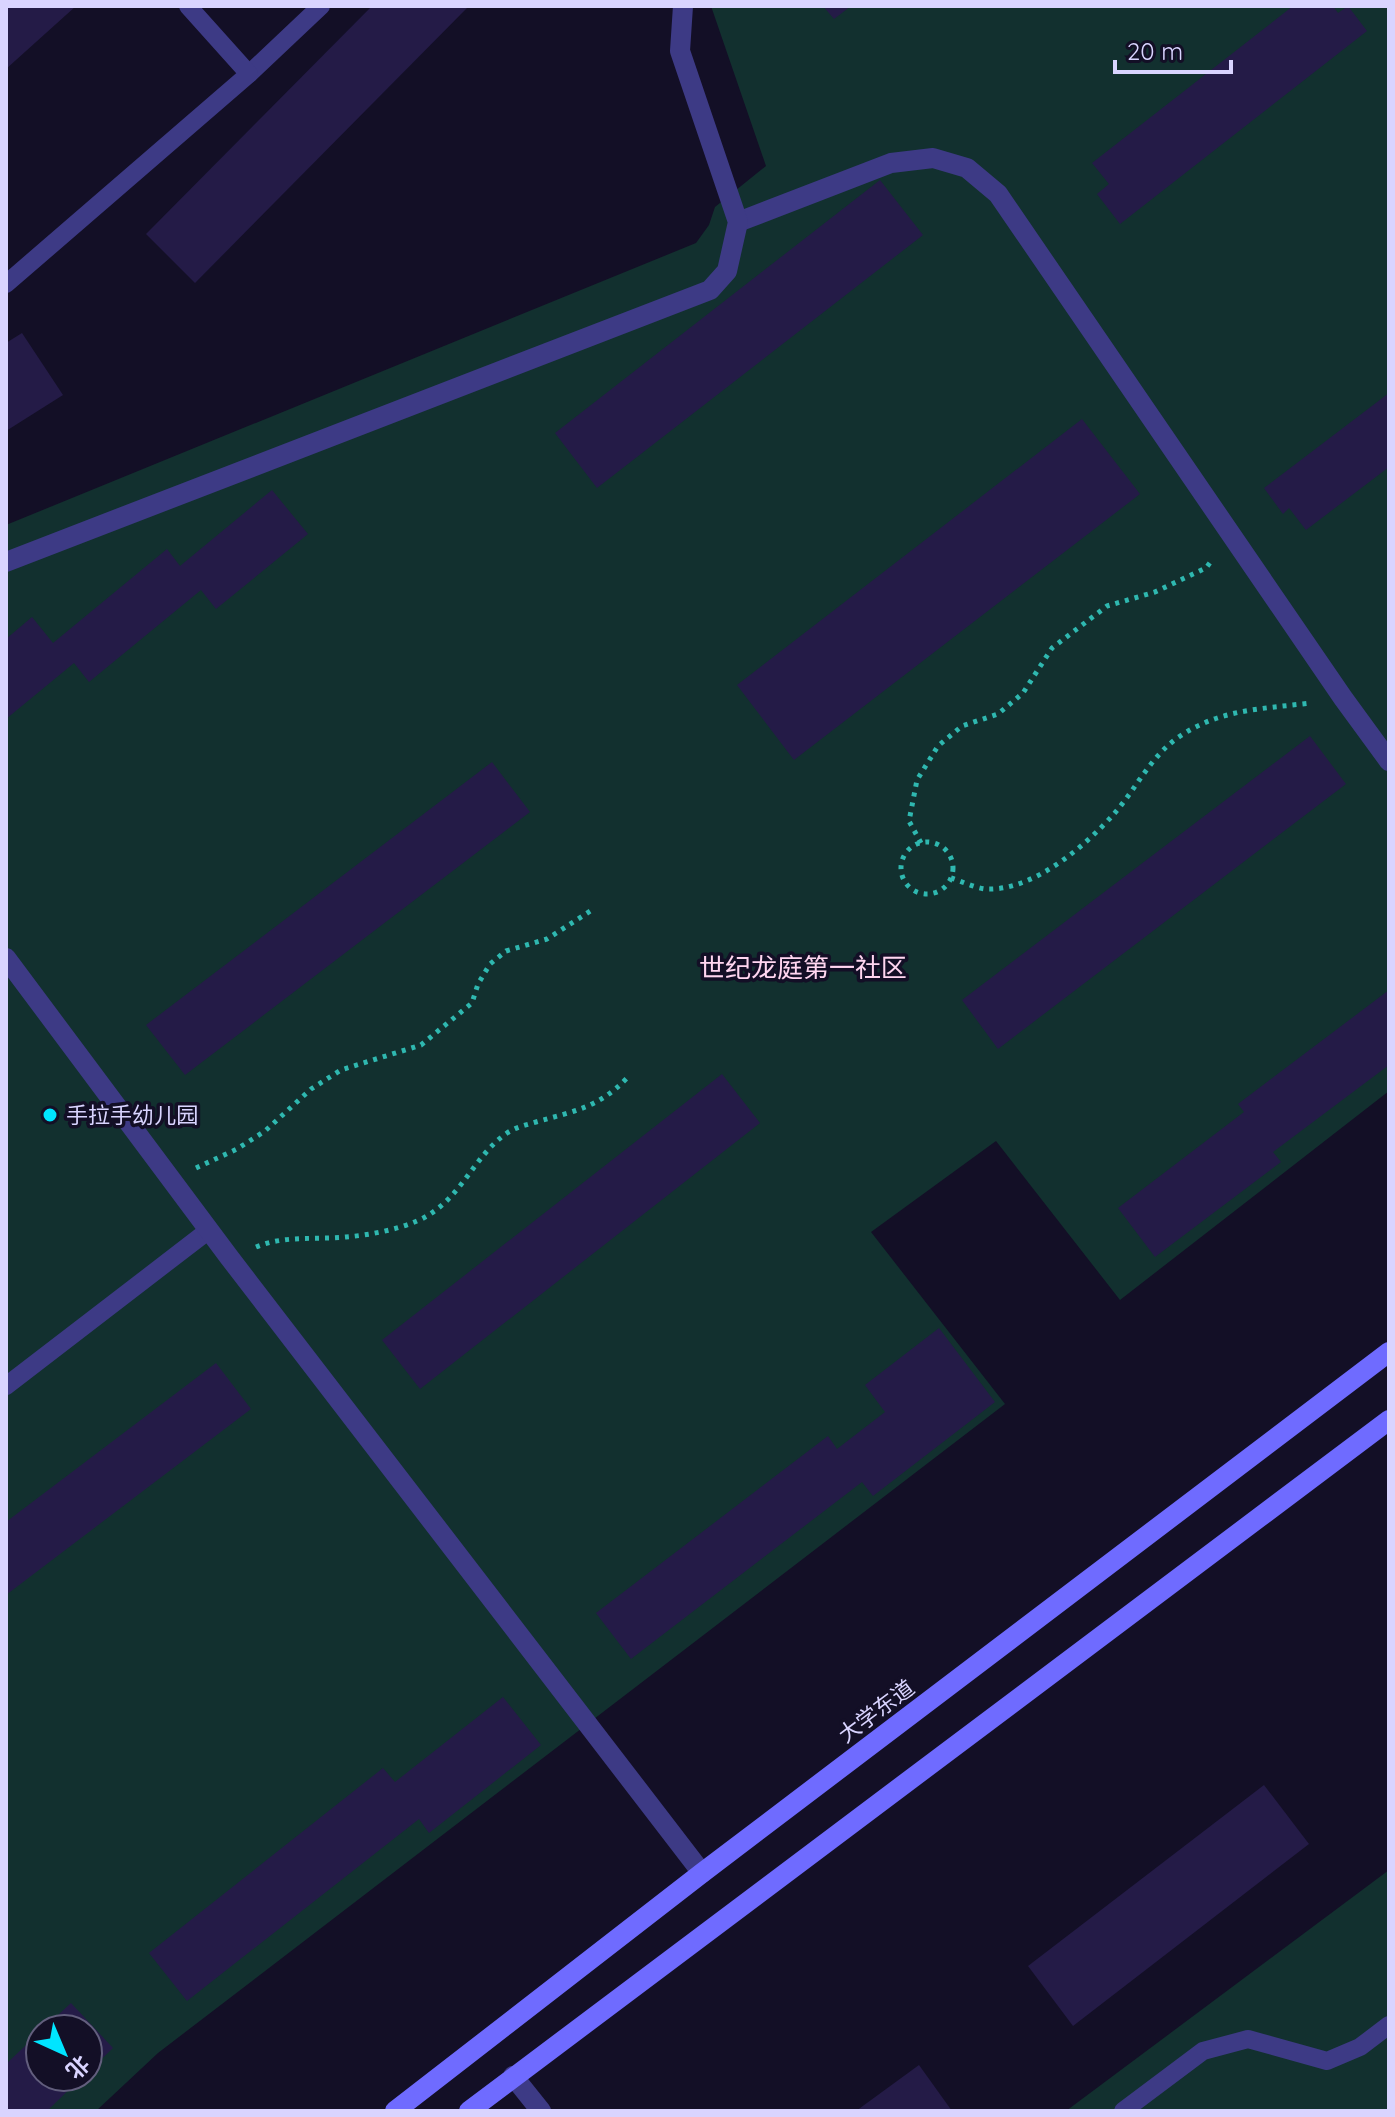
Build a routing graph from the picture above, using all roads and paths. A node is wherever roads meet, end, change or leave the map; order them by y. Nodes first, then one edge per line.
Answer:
1 (188, 6) edge
2 (321, 6) edge
3 (683, 6) edge
4 (249, 74) junction
5 (738, 222) junction
6 (6, 284) edge
7 (1232, 535) junction
8 (6, 562) edge
9 (1343, 698) junction
10 (1389, 761) edge
11 (921, 843) junction
12 (951, 878) junction
13 (595, 908) dead end
14 (6, 958) edge
15 (627, 1078) dead end
16 (171, 1179) junction
17 (209, 1230) junction
18 (229, 1257) junction
19 (1389, 1352) edge
20 (6, 1386) edge
21 (1389, 1420) edge
22 (702, 1873) junction
23 (1389, 2025) edge
24 (513, 2076) junction
25 (395, 2111) edge
26 (469, 2111) edge
27 (541, 2111) edge
28 (1123, 2111) edge

1 - 4 lane
2 - 4 lane
3 - 5 street
4 - 6 lane
5 - 7 street
5 - 8 street
7 - 9 street
7 - 11 path
9 - 10 street
9 - 12 path
11 - 12 path
11 - 12 path
13 - 16 path
14 - 16 street
15 - 18 path
16 - 17 street
17 - 18 street
17 - 20 lane
18 - 22 street
19 - 22 main road, 大学东道
21 - 24 main road
22 - 25 main road, 大学东道
23 - 28 lane
24 - 26 main road
24 - 27 street

